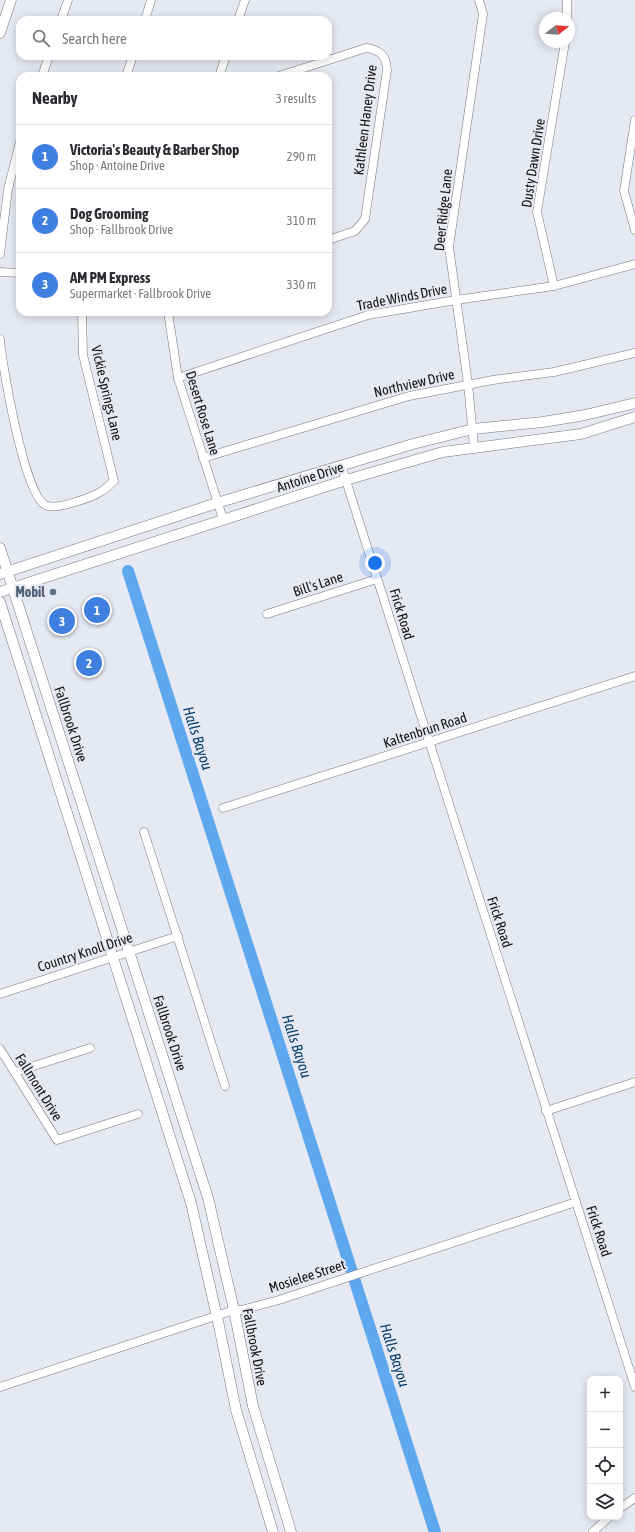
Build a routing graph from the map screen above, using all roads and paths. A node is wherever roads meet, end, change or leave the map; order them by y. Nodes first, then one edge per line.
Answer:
1 (11, 0) edge
2 (68, 0) edge
3 (151, 0) edge
4 (245, 0) edge
5 (479, 0) edge
6 (567, 0) edge
7 (566, 12) edge
8 (62, 16) edge
9 (145, 16) edge
10 (239, 16) edge
11 (0, 33) edge
12 (564, 48) edge
13 (332, 59) edge
14 (48, 60) edge
15 (132, 60) edge
16 (225, 60) edge
17 (328, 60) edge
18 (43, 72) edge
19 (127, 72) edge
20 (220, 72) edge
21 (291, 72) edge
22 (635, 120) edge
23 (16, 158) edge
24 (635, 230) edge
25 (332, 239) edge
26 (0, 254) edge
27 (635, 264) edge
28 (0, 272) edge
29 (16, 273) edge
30 (554, 286) junction
31 (456, 300) junction
32 (82, 316) edge
33 (169, 316) edge
34 (0, 339) edge
35 (635, 353) edge
36 (178, 378) junction
37 (468, 384) junction
38 (635, 403) edge
39 (635, 418) edge
40 (473, 429) junction
41 (474, 447) junction
42 (203, 458) junction
43 (342, 465) junction
44 (346, 480) junction
45 (218, 503) junction
46 (223, 519) junction
47 (0, 548) edge
48 (4, 573) edge
49 (377, 579) junction
50 (12, 588) junction
51 (0, 592) edge
52 (0, 602) edge
53 (267, 614) dead end
54 (635, 676) edge
55 (429, 743) junction
56 (64, 750) junction
57 (48, 755) junction
58 (223, 808) dead end
59 (144, 832) dead end
60 (178, 936) junction
61 (129, 952) junction
62 (112, 957) junction
63 (0, 994) edge
64 (90, 1048) dead end
65 (0, 1049) edge
66 (15, 1072) junction
67 (635, 1082) edge
68 (225, 1086) dead end
69 (546, 1110) junction
70 (138, 1114) dead end
71 (576, 1202) junction
72 (234, 1310) junction
73 (217, 1316) junction
74 (0, 1387) edge
75 (635, 1387) edge
76 (635, 1498) edge
77 (623, 1506) edge
78 (606, 1520) edge
79 (272, 1532) edge
80 (291, 1532) edge
81 (593, 1532) edge

1 - 11 main road
2 - 8 street
3 - 9 street
4 - 10 street
5 - 31 street, Deer Ridge Lane
6 - 7 street
12 - 30 street, Dusty Dawn Drive
13 - 25 street, Kathleen Haney Drive
14 - 18 street
15 - 19 street
16 - 20 street
17 - 21 street, Kathleen Haney Drive
22 - 24 street
23 - 26 street
27 - 30 street, Trade Winds Drive
28 - 29 street
30 - 31 street, Trade Winds Drive
31 - 36 street, Trade Winds Drive
31 - 37 street, Deer Ridge Lane
32 - 34 street, Vickie Springs Lane
33 - 36 street, Desert Rose Lane
35 - 37 street, Northview Drive
36 - 42 street, Desert Rose Lane
37 - 40 street, Deer Ridge Lane
37 - 42 street, Northview Drive
38 - 40 main road, Antoine Drive
39 - 41 main road, Antoine Drive
40 - 41 street, Deer Ridge Lane
40 - 43 main road, Antoine Drive
41 - 44 main road, Antoine Drive
42 - 45 street, Desert Rose Lane
43 - 44 street, Frick Road
43 - 45 main road, Antoine Drive
44 - 46 main road, Antoine Drive
44 - 49 street, Frick Road
45 - 46 street, Desert Rose Lane
45 - 48 main road, Antoine Drive
46 - 50 main road, Antoine Drive
47 - 48 main road, Fallbrook Drive
48 - 50 main road, Fallbrook Drive
49 - 53 street, Bill's Lane
49 - 55 street, Frick Road
50 - 51 main road, Antoine Drive
50 - 56 main road, Fallbrook Drive
52 - 57 main road
54 - 55 street, Kaltenbrun Road
55 - 58 street, Kaltenbrun Road
55 - 69 street, Frick Road
56 - 57 main road
56 - 61 main road, Fallbrook Drive
57 - 62 main road
59 - 60 street
60 - 61 street, Country Knoll Drive
60 - 68 street
61 - 62 street, Country Knoll Drive
61 - 72 main road, Fallbrook Drive
62 - 63 street, Country Knoll Drive
62 - 73 main road
64 - 66 street
65 - 66 street, Fallmont Drive
66 - 70 street, Fallmont Drive
67 - 69 street
69 - 71 street, Frick Road
71 - 72 street, Mosielee Street
71 - 75 street, Frick Road
72 - 73 street, Mosielee Street
72 - 80 main road, Fallbrook Drive
73 - 74 street, Mosielee Street
73 - 79 main road
76 - 77 street
78 - 81 street

